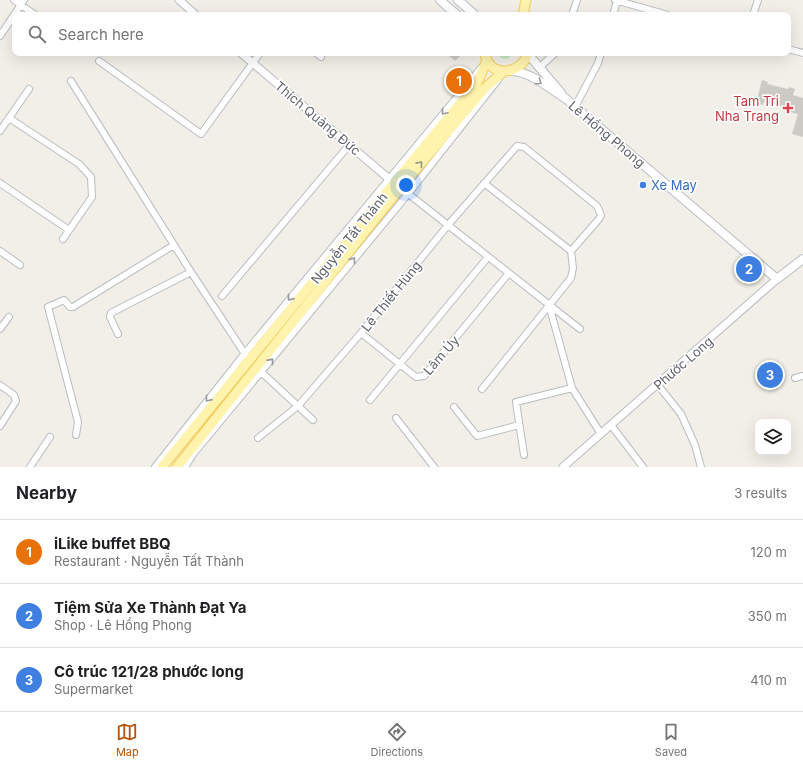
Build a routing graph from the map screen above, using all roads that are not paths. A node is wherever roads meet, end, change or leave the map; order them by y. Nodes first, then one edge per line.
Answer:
1 (14, 0) edge
2 (179, 0) edge
3 (440, 0) edge
4 (458, 0) edge
5 (577, 0) edge
6 (616, 0) edge
7 (758, 0) edge
8 (23, 3) edge
9 (17, 12) edge
10 (32, 12) edge
11 (193, 12) edge
12 (454, 12) edge
13 (472, 12) edge
14 (573, 12) edge
15 (614, 12) edge
16 (658, 12) edge
17 (754, 12) edge
18 (12, 19) edge
19 (0, 36) edge
20 (791, 50) edge
21 (803, 53) edge
22 (245, 56) edge
23 (257, 56) edge
24 (526, 56) edge
25 (530, 56) edge
26 (552, 56) edge
27 (600, 56) edge
28 (486, 57) edge
29 (99, 61) dead end
30 (252, 62) junction
31 (539, 68) junction
32 (508, 71) junction
33 (71, 81) dead end
34 (29, 89) dead end
35 (565, 98) junction
36 (576, 107) junction
37 (9, 118) junction
38 (0, 131) edge
39 (350, 144) junction
40 (0, 183) edge
41 (394, 183) junction
42 (484, 183) junction
43 (408, 194) junction
44 (448, 225) junction
45 (69, 230) junction
46 (63, 239) dead end
47 (174, 245) junction
48 (0, 251) edge
49 (571, 251) junction
50 (488, 257) junction
51 (803, 259) edge
52 (20, 265) dead end
53 (191, 272) junction
54 (509, 273) junction
55 (777, 279) junction
56 (222, 296) dead end
57 (549, 304) junction
58 (9, 317) dead end
59 (2, 322) edge
60 (0, 329) edge
61 (580, 329) dead end
62 (361, 333) junction
63 (118, 334) dead end
64 (247, 356) junction
65 (399, 364) junction
66 (259, 370) junction
67 (803, 376) edge
68 (795, 378) dead end
69 (0, 385) edge
70 (658, 385) junction
71 (572, 388) junction
72 (482, 389) dead end
73 (370, 400) dead end
74 (298, 406) junction
75 (454, 407) dead end
76 (396, 418) dead end
77 (313, 420) dead end
78 (519, 425) junction
79 (611, 425) junction
80 (0, 426) edge
81 (601, 434) junction
82 (76, 435) dead end
83 (50, 437) dead end
84 (258, 438) dead end
85 (524, 455) dead end
86 (30, 467) edge
87 (155, 467) edge
88 (162, 467) edge
89 (177, 467) edge
90 (185, 467) edge
91 (434, 467) edge
92 (563, 467) edge
93 (643, 467) edge
94 (701, 467) edge

1 - 8 street
2 - 11 street
3 - 12 main road
4 - 13 main road
5 - 14 street
6 - 15 street
6 - 16 street
7 - 17 street
8 - 9 street
8 - 10 street
18 - 19 street
20 - 21 street
22 - 30 street, Thích Quảng Đức
23 - 30 street
24 - 32 main road
25 - 31 main road, Lê Hồng Phong
26 - 31 street
27 - 36 street
28 - 32 main road
28 -> 41 main road, Nguyễn Tất Thành
29 - 30 street
30 - 39 street, Thích Quảng Đức
31 - 35 main road, Lê Hồng Phong
32 -> 35 main road, Lê Hồng Phong
41 -> 32 main road, Nguyễn Tất Thành
32 - 43 street, Nguyễn Tất Thành
33 - 47 street
34 - 37 street
35 - 36 main road, Lê Hồng Phong
36 - 55 main road, Lê Hồng Phong
37 - 38 street
37 - 45 street
39 - 41 street, Thích Quảng Đức
39 - 56 street
40 - 45 street
41 - 43 street
41 -> 64 main road, Nguyễn Tất Thành
41 - 66 main road, Nguyễn Tất Thành
42 - 44 street, Lê Thiết Hùng
42 - 49 street
42 - 49 street, Lê Thiết Hùng
43 - 44 street
66 -> 43 street, Nguyễn Tất Thành
44 - 50 street
44 - 62 street, Lê Thiết Hùng
45 - 46 street
47 - 53 street
47 - 82 street
48 - 52 street
49 - 57 street
50 - 54 street
50 - 65 street
51 - 55 main road, Phước Long
53 - 63 street
53 - 64 street
54 - 57 street
54 - 65 street, Lâm Úy
55 - 70 street, Phước Long
57 - 61 street
57 - 71 street
57 - 72 street
58 - 59 street
59 - 60 street
62 - 65 street, Lâm Úy
62 - 74 street, Lê Thiết Hùng
64 -> 87 street, Nguyễn Tất Thành
64 - 88 main road, Nguyễn Tất Thành
65 - 73 street
66 - 74 street
66 - 89 main road, Nguyễn Tất Thành
66 - 90 street, Nguyễn Tất Thành
67 - 68 street
69 - 80 street
70 - 79 street, Phước Long
70 - 94 street
71 - 78 street
71 - 81 street
74 - 77 street
74 - 84 street, Lê Thiết Hùng
75 - 78 street
76 - 91 street
78 - 85 street
79 - 81 street, Phước Long
79 - 93 street
81 - 92 street, Phước Long
83 - 86 street

